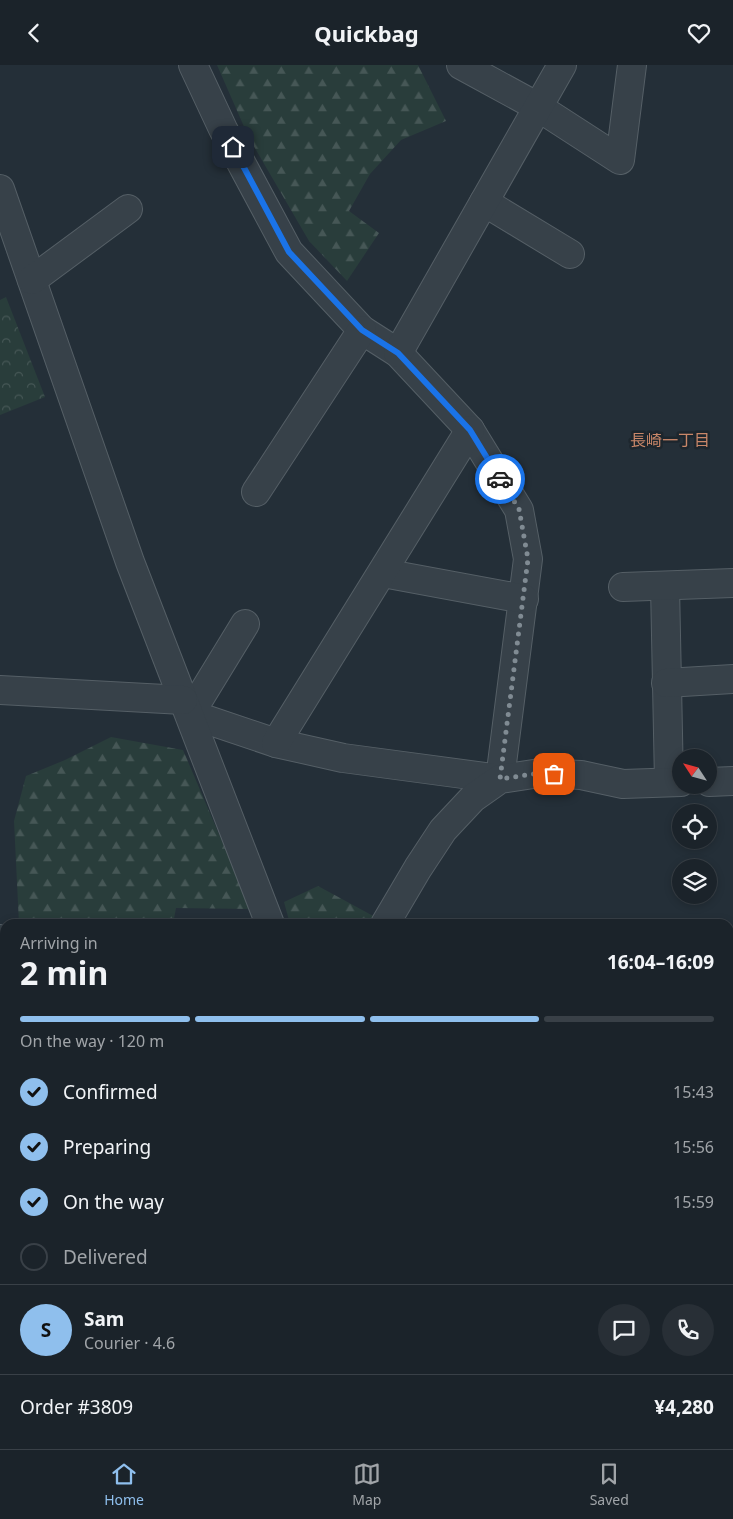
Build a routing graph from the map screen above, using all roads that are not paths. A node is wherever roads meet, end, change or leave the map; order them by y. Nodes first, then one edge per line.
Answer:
1 (193, 65) edge
2 (461, 65) edge
3 (562, 65) edge
4 (632, 65) edge
5 (538, 107) junction
6 (0, 189) edge
7 (484, 202) junction
8 (128, 209) dead end
9 (570, 254) dead end
10 (32, 280) junction
11 (362, 330) junction
12 (398, 353) junction
13 (470, 430) junction
14 (256, 492) dead end
15 (382, 573) junction
16 (733, 583) edge
17 (665, 586) junction
18 (624, 587) dead end
19 (524, 599) junction
20 (244, 624) dead end
21 (733, 679) edge
22 (666, 683) junction
23 (0, 690) edge
24 (187, 707) junction
25 (276, 743) junction
26 (672, 749) edge
27 (500, 779) junction
28 (718, 781) edge
29 (733, 781) edge
30 (672, 782) edge
31 (268, 919) edge
32 (388, 919) edge

1 - 11 street
2 - 5 street
3 - 5 street
4 - 5 street
5 - 7 street
6 - 10 street
7 - 9 street
7 - 12 street
8 - 10 street
10 - 24 street
11 - 12 street
11 - 14 street
12 - 13 street
13 - 15 street
13 - 19 street
15 - 19 street
15 - 25 street
16 - 17 street
17 - 18 street
17 - 22 street
19 - 27 street
20 - 24 street
21 - 22 street
22 - 26 street
23 - 24 street
24 - 25 street
24 - 31 street
25 - 27 street
27 - 30 street
27 - 32 street
28 - 29 street

